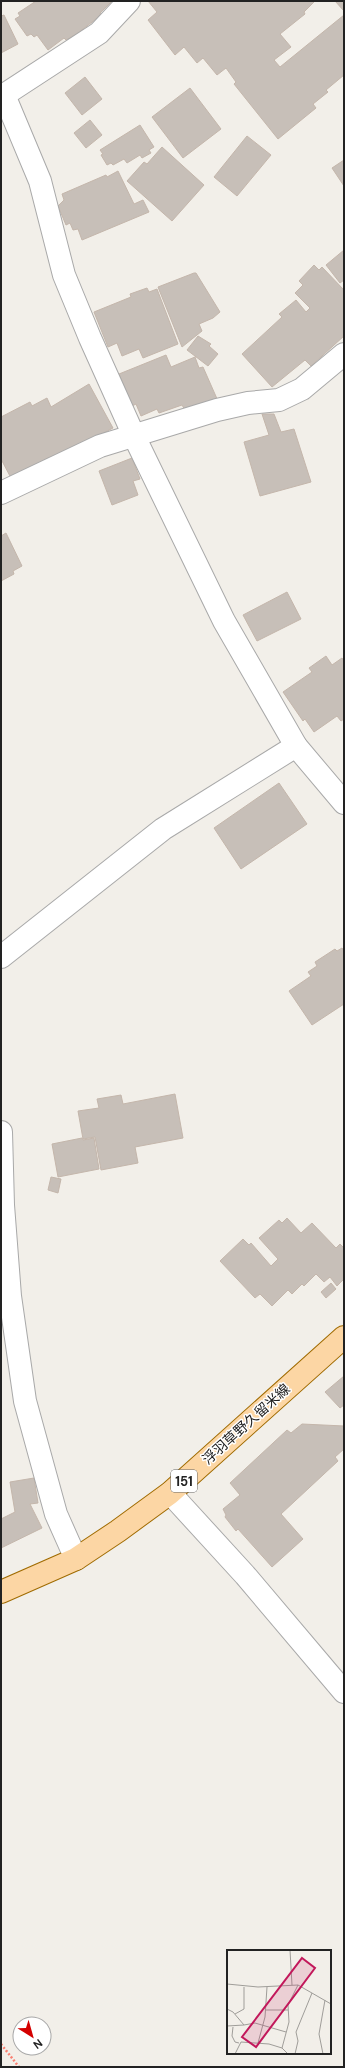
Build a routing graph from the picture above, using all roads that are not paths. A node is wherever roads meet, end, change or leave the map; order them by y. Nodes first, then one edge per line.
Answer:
1 (129, 1) edge
2 (2, 96) edge
3 (344, 354) edge
4 (134, 436) junction
5 (1, 493) edge
6 (296, 746) junction
7 (344, 803) edge
8 (1, 957) edge
9 (1, 1132) edge
10 (344, 1337) edge
11 (170, 1493) junction
12 (76, 1559) junction
13 (1, 1592) edge
14 (344, 1692) edge

1 - 2 street
2 - 4 street
3 - 4 street
4 - 5 street
4 - 6 street
6 - 7 street
6 - 8 street
9 - 12 street
10 - 11 main road, 浮羽草野久留米線 / 151
11 - 12 main road, 浮羽草野久留米線 / 151
11 - 14 street
12 - 13 main road, 浮羽草野久留米線 / 151

